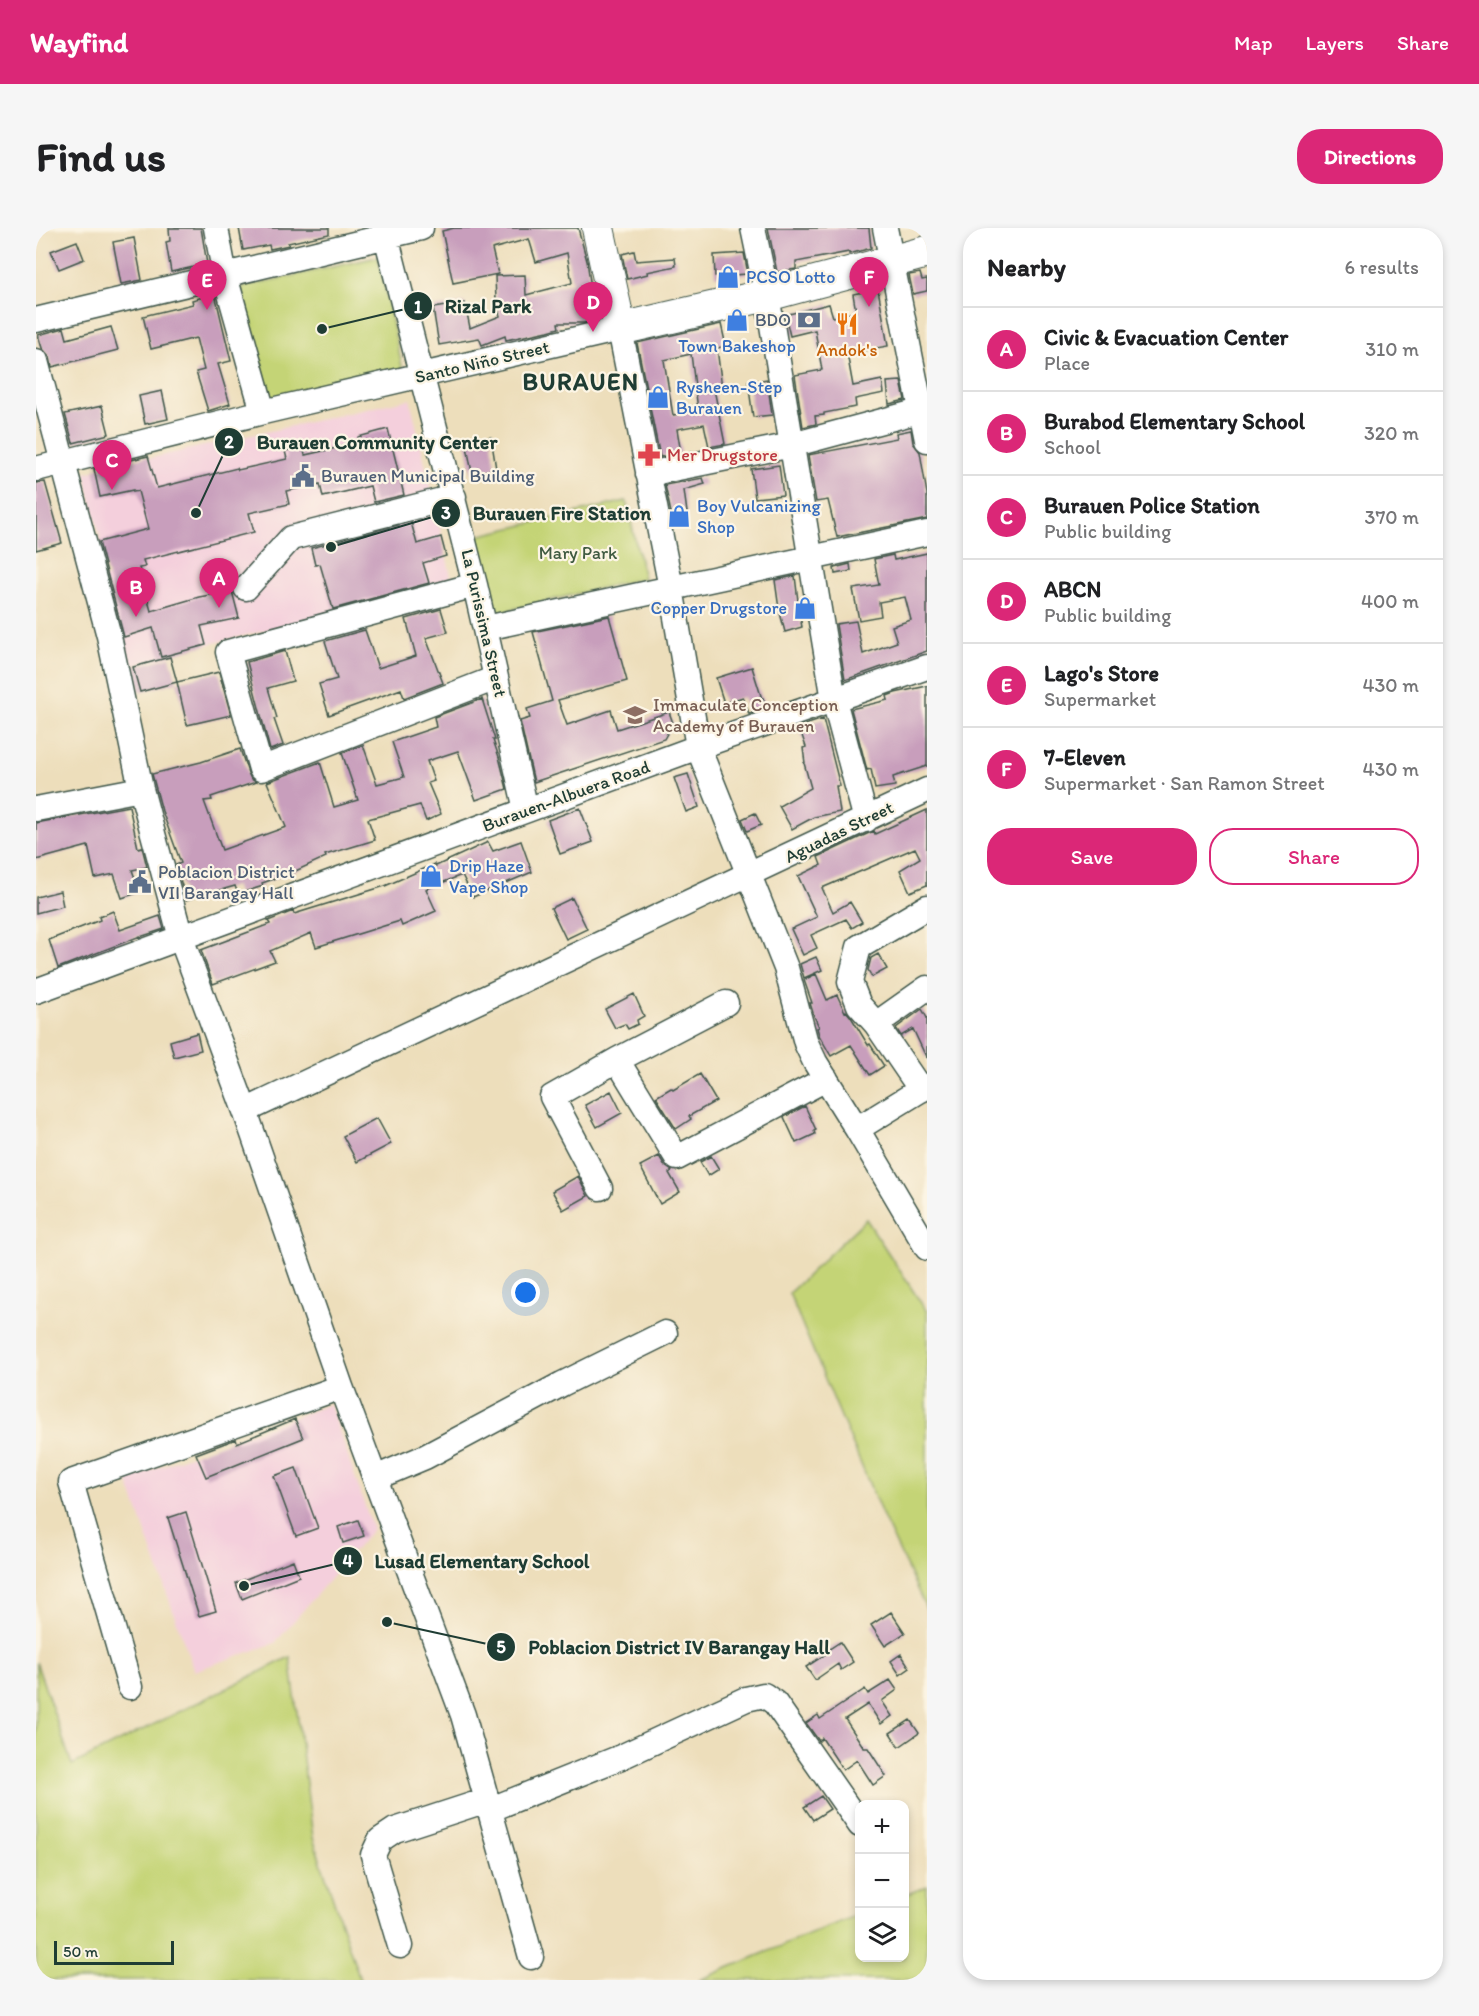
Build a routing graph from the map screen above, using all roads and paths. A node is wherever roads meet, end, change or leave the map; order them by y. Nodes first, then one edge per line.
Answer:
1 (216, 228) edge
2 (421, 228) edge
3 (597, 228) edge
4 (753, 228) edge
5 (885, 228) edge
6 (385, 232) edge
7 (927, 252) edge
8 (891, 262) junction
9 (225, 276) junction
10 (767, 295) junction
11 (36, 320) edge
12 (620, 329) junction
13 (36, 361) edge
14 (422, 376) junction
15 (924, 410) edge
16 (263, 412) junction
17 (927, 440) edge
18 (792, 445) junction
19 (62, 462) junction
20 (36, 469) edge
21 (648, 474) junction
22 (454, 497) junction
23 (927, 533) edge
24 (810, 557) junction
25 (476, 585) junction
26 (246, 588) dead end
27 (670, 588) junction
28 (486, 628) junction
29 (927, 667) edge
30 (496, 678) junction
31 (834, 700) junction
32 (698, 747) junction
33 (141, 789) junction
34 (927, 790) edge
35 (36, 809) edge
36 (526, 810) junction
37 (866, 820) junction
38 (750, 875) junction
39 (927, 907) edge
40 (181, 938) junction
41 (36, 988) edge
42 (927, 988) edge
43 (726, 1003) dead end
44 (876, 1024) junction
45 (617, 1060) junction
46 (826, 1079) junction
47 (924, 1088) edge
48 (245, 1111) junction
49 (857, 1129) junction
50 (600, 1188) dead end
51 (927, 1248) edge
52 (666, 1333) dead end
53 (341, 1387) junction
54 (375, 1478) junction
55 (130, 1687) dead end
56 (488, 1805) junction
57 (855, 1818) edge
58 (400, 1946) dead end
59 (531, 1957) dead end

1 - 9 street
2 - 6 street
3 - 12 main road
4 - 10 street
5 - 8 street
6 - 9 street
6 - 14 street, La Purissima Street
7 - 8 main road, Santo Niño Street
8 - 10 main road, Santo Niño Street
8 - 15 street
9 - 11 street
9 - 16 street
10 - 12 main road, Santo Niño Street
10 - 18 street
12 - 14 street, Santo Niño Street
12 - 21 street
13 - 19 street
14 - 16 street, Santo Niño Street
14 - 22 street, La Purissima Street
15 - 17 street
15 - 18 street
16 - 19 street, Santo Niño Street
18 - 21 street
18 - 24 street
19 - 20 street, Santo Niño Street
19 - 33 street
21 - 27 street
22 - 25 street, La Purissima Street
22 - 26 street
23 - 24 street
24 - 27 street
24 - 31 street
25 - 28 street, La Purissima Street
25 - 30 street
27 - 28 street
27 - 32 street
28 - 30 street, La Purissima Street
29 - 31 street, Burauen-Albuera Road
30 - 36 street, La Purissima Street
31 - 32 street, Burauen-Albuera Road
31 - 37 street
32 - 36 street, Burauen-Albuera Road
32 - 38 street
33 - 35 street
33 - 40 street
34 - 37 street, Aguadas Street
36 - 40 street, Burauen-Albuera Road
37 - 38 street, Aguadas Street
38 - 46 street
38 - 48 street, Aguadas Street
39 - 44 street
40 - 41 street, Burauen-Albuera Road
40 - 48 street
42 - 44 street
43 - 45 street
44 - 47 street
45 - 46 street
45 - 50 street
46 - 49 street
47 - 49 street
48 - 53 street
49 - 51 street
52 - 54 street
53 - 54 street
53 - 55 street
54 - 56 street
56 - 57 street
56 - 58 street
56 - 59 street

